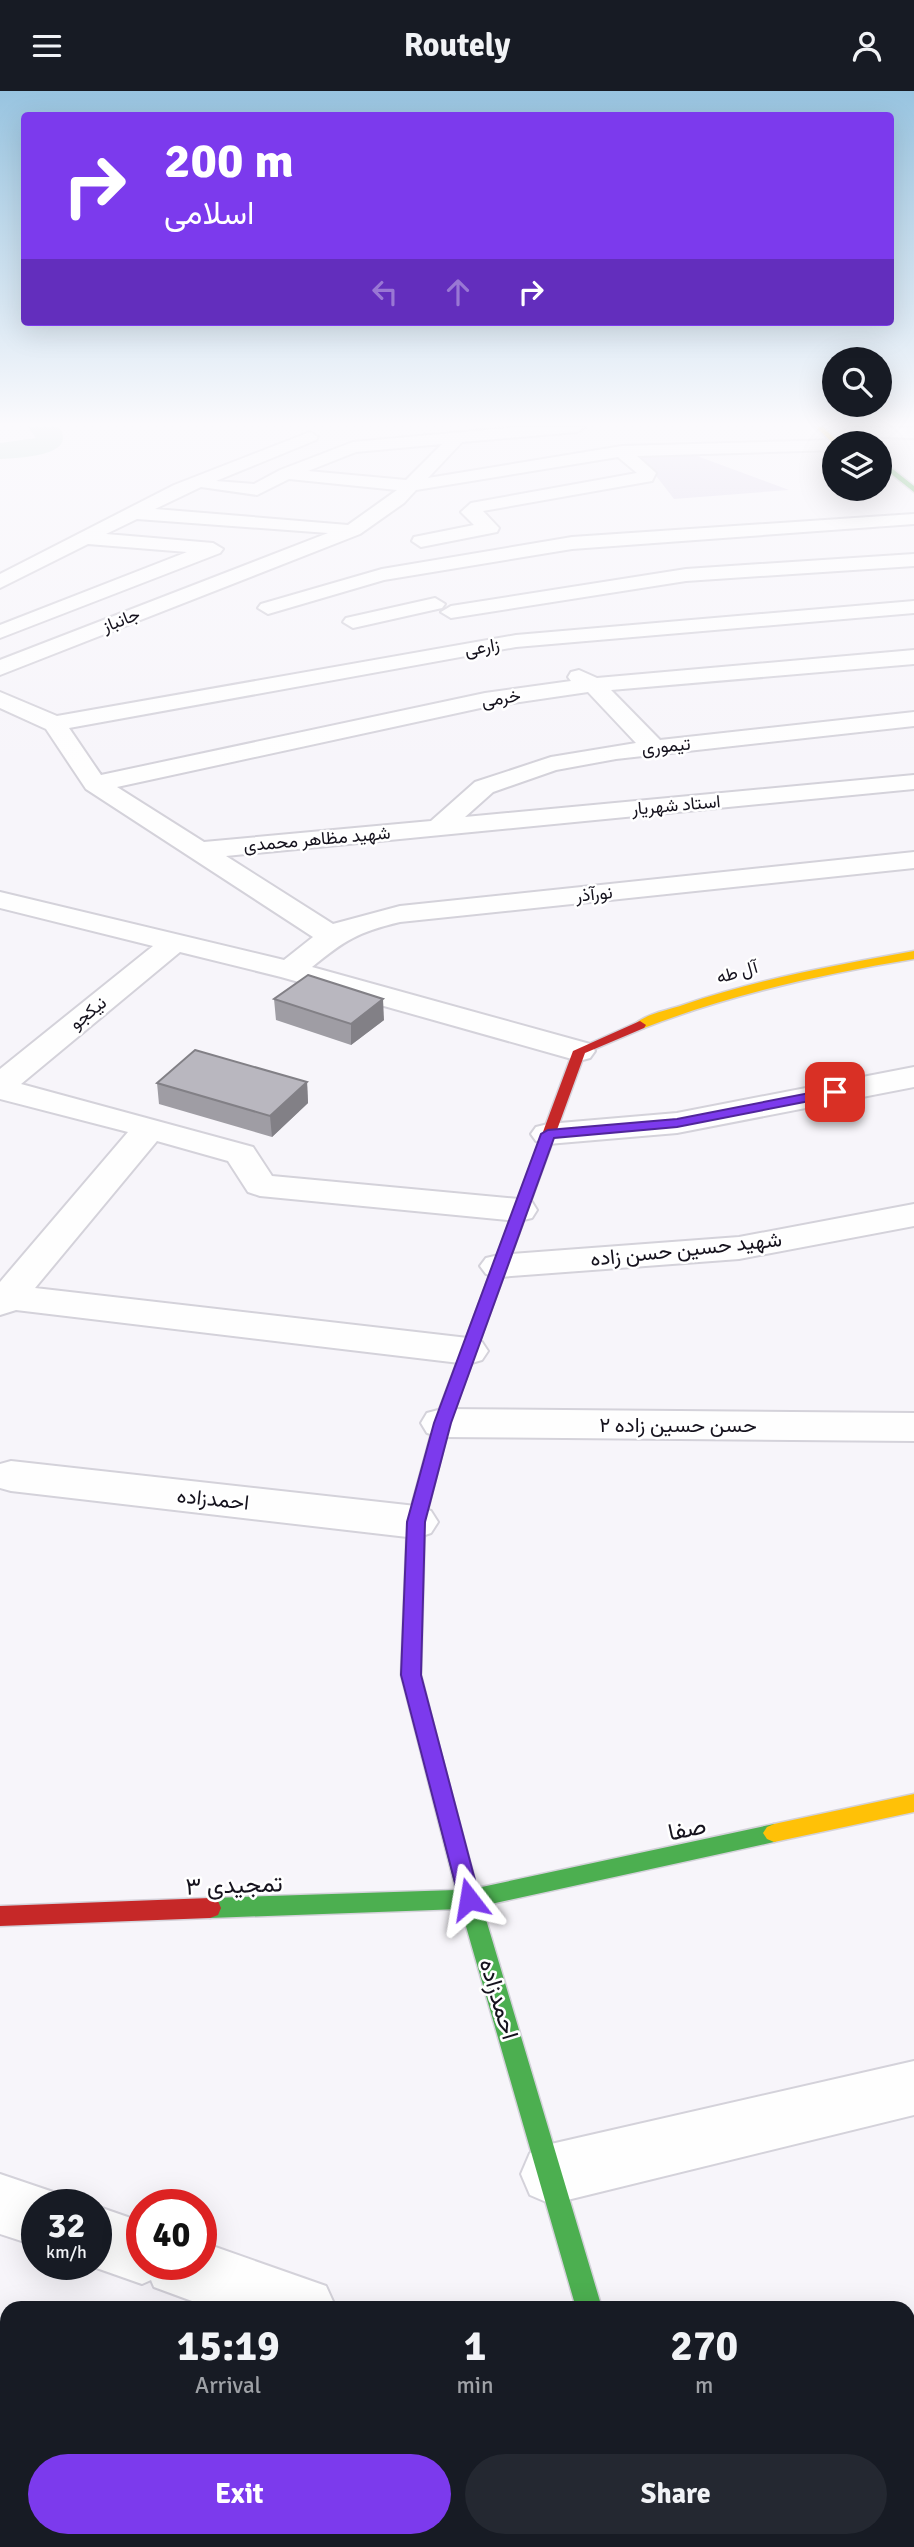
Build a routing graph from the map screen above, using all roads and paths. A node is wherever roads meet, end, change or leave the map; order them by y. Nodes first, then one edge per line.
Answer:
1 (75, 542) edge
2 (129, 542) edge
3 (321, 542) edge
4 (420, 542) edge
5 (581, 542) edge
6 (397, 546) dead end
7 (213, 548) junction
8 (302, 549) junction
9 (914, 560) edge
10 (343, 563) dead end
11 (382, 575) junction
12 (0, 582) edge
13 (914, 607) edge
14 (268, 608) dead end
15 (443, 608) junction
16 (353, 622) dead end
17 (0, 632) edge
18 (516, 641) junction
19 (56, 646) junction
20 (914, 657) edge
21 (0, 668) edge
22 (593, 685) junction
23 (0, 699) edge
24 (914, 719) edge
25 (54, 724) junction
26 (654, 747) junction
27 (914, 782) edge
28 (95, 784) junction
29 (438, 828) junction
30 (195, 851) junction
31 (914, 860) edge
32 (8, 908) edge
33 (332, 936) junction
34 (175, 942) junction
35 (914, 955) edge
36 (290, 970) junction
37 (579, 1051) junction
38 (914, 1077) edge
39 (0, 1087) edge
40 (150, 1128) junction
41 (548, 1134) junction
42 (519, 1210) junction
43 (914, 1215) edge
44 (499, 1266) junction
45 (4, 1300) edge
46 (468, 1351) junction
47 (442, 1423) junction
48 (914, 1427) edge
49 (11, 1476) dead end
50 (416, 1522) junction
51 (914, 1803) edge
52 (469, 1899) junction
53 (0, 1916) edge
54 (914, 2088) edge
55 (551, 2174) junction
56 (0, 2204) edge
57 (21, 2211) edge
58 (217, 2279) edge
59 (283, 2301) edge
60 (587, 2301) edge

1 - 12 street
2 - 7 street
3 - 8 street, جانباز
4 - 6 street
5 - 11 street
7 - 8 street
7 - 17 street
8 - 19 street, جانباز
9 - 15 street
10 - 11 street
11 - 14 street
11 - 15 street
13 - 18 street, زارعی
15 - 16 street
15 - 18 street
17 - 19 street
18 - 22 street
18 - 25 street, زارعی
19 - 21 street, جانباز
20 - 22 street, خرمی
22 - 26 street
22 - 28 street, خرمی
23 - 25 street
24 - 26 street, تیموری
25 - 28 street
26 - 29 street, تیموری
27 - 29 street, استاد شهریار
28 - 30 street
29 - 30 street, شهید مظاهر محمدی
30 - 33 street
31 - 33 street, نورآذر
32 - 34 street
33 - 36 street, نورآذر
34 - 36 street
34 - 39 street, نیکجو
35 - 37 street, آل طه
36 - 37 street
37 - 41 street, احمدزاده
38 - 41 street
39 - 40 street
40 - 42 street
40 - 45 street
41 - 42 street, احمدزاده
42 - 44 street, احمدزاده
43 - 44 street, شهید حسین حسن زاده
44 - 46 street, احمدزاده
45 - 46 street
46 - 47 street, احمدزاده
47 - 48 street, حسن حسین زاده ۲
47 - 50 street, احمدزاده
49 - 50 street, احمدزاده
50 - 52 street, احمدزاده
51 - 52 street, صفا
52 - 53 street, تمجیدی ۳
52 - 55 street, احمدزاده
54 - 55 street
55 - 60 street, احمدزاده
56 - 57 street
58 - 59 street

